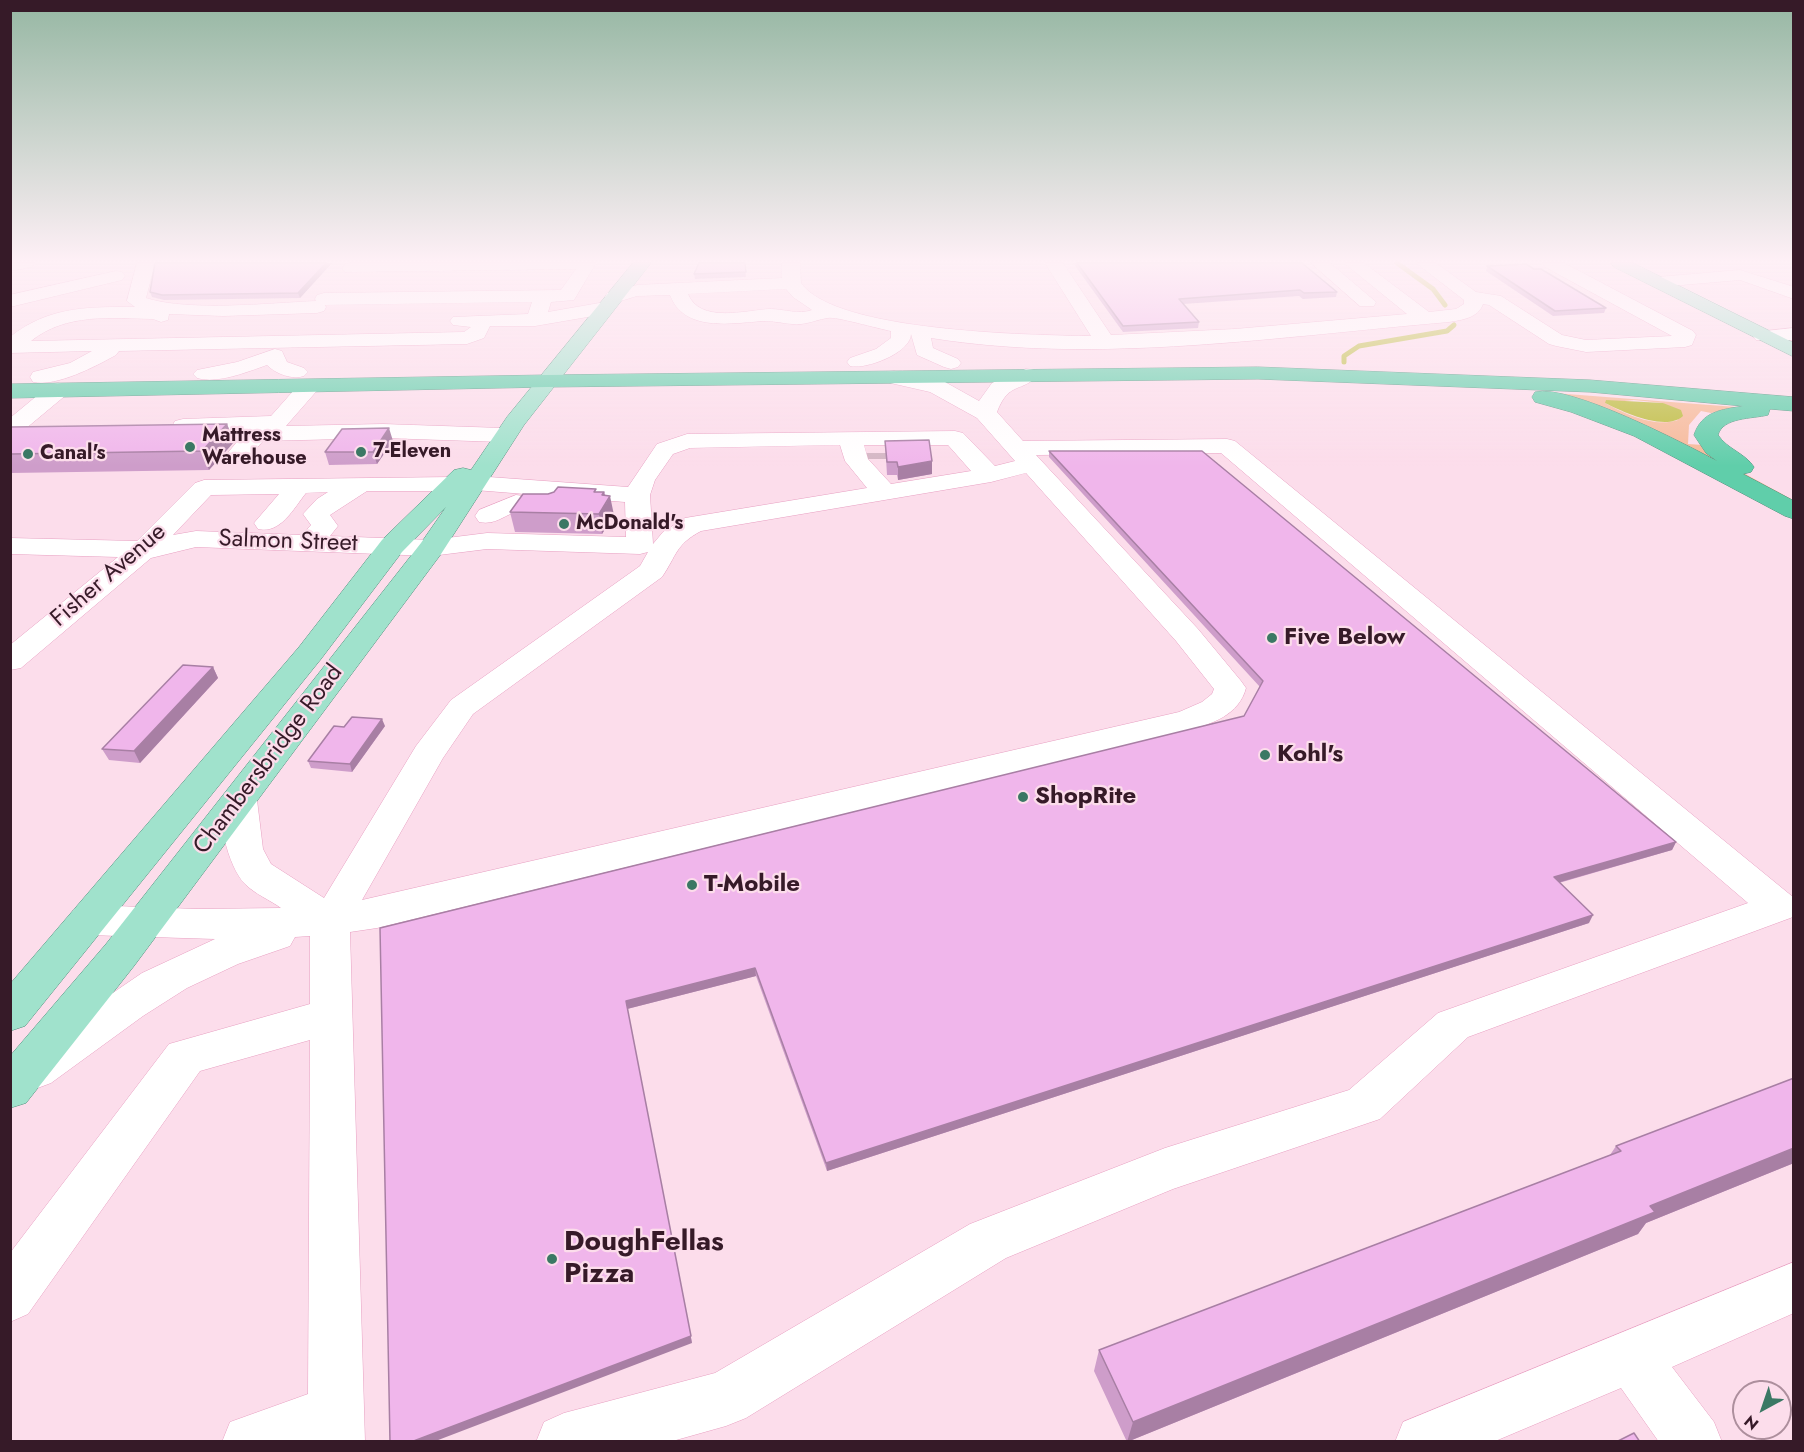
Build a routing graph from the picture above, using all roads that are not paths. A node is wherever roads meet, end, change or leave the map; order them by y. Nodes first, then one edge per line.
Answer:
1 (34, 331) edge
2 (150, 331) edge
3 (172, 331) edge
4 (296, 331) edge
5 (478, 331) edge
6 (587, 331) edge
7 (901, 331) edge
8 (918, 331) edge
9 (1098, 331) edge
10 (1265, 331) edge
11 (1540, 331) edge
12 (1568, 331) edge
13 (1753, 331) edge
14 (925, 332) junction
15 (1794, 334) edge
16 (1763, 336) junction
17 (1104, 340) junction
18 (158, 344) junction
19 (11, 347) edge
20 (115, 348) junction
21 (280, 349) junction
22 (1794, 351) edge
23 (857, 362) junction
24 (951, 363) junction
25 (553, 373) junction
26 (204, 374) junction
27 (1026, 375) junction
28 (113, 376) junction
29 (894, 377) junction
30 (10, 378) edge
31 (303, 379) junction
32 (1468, 380) junction
33 (50, 383) junction
34 (10, 391) edge
35 (1794, 393) edge
36 (1794, 405) edge
37 (985, 413) junction
38 (161, 426) edge
39 (267, 428) junction
40 (45, 429) edge
41 (508, 429) junction
42 (11, 430) edge
43 (451, 434) junction
44 (850, 438) junction
45 (238, 455) dead end
46 (1013, 462) junction
47 (877, 463) junction
48 (466, 478) junction
49 (362, 484) junction
50 (300, 486) junction
51 (528, 487) junction
52 (637, 495) junction
53 (1794, 495) edge
54 (1794, 511) edge
55 (488, 516) junction
56 (267, 522) dead end
57 (510, 542) junction
58 (309, 543) junction
59 (569, 544) junction
60 (10, 546) edge
61 (651, 547) junction
62 (145, 549) junction
63 (384, 557) junction
64 (423, 558) junction
65 (10, 661) edge
66 (239, 800) junction
67 (88, 920) junction
68 (330, 921) junction
69 (145, 923) junction
70 (10, 1014) edge
71 (331, 1016) junction
72 (13, 1085) edge
73 (1794, 1287) edge
74 (10, 1296) edge
75 (1631, 1357) junction
76 (336, 1427) edge
77 (1446, 1437) edge
78 (250, 1442) edge
79 (564, 1442) edge
80 (1694, 1442) edge

1 - 19 street
2 - 20 street
3 - 18 street
4 - 21 street
5 - 21 street
6 - 25 main road, Chambersbridge Road
7 - 23 street
8 - 14 street
9 - 17 street
10 - 17 street
11 - 12 street
13 - 16 main road
14 - 17 street
14 - 24 street
15 - 16 street
16 - 22 main road
18 - 20 street
18 - 21 street
19 - 20 street
20 - 28 street
20 - 33 street
21 - 26 street
21 - 31 street
23 - 24 highway
23 - 25 highway
24 - 35 highway
25 - 29 highway
25 - 31 highway
25 - 41 main road, Chambersbridge Road
26 - 28 highway
26 - 31 highway
27 - 29 highway
27 - 32 highway
27 - 37 street
28 - 33 highway
29 - 37 street
30 - 33 highway
31 - 33 highway
31 - 39 street
32 - 36 highway
32 - 54 highway
33 - 34 highway
33 - 42 street
36 - 53 highway
37 - 46 street
38 - 39 street
39 - 43 street
39 - 45 street
40 - 42 street
41 - 43 street
41 - 48 main road, Chambersbridge Road
43 - 48 street
44 - 47 street
44 - 47 street
44 - 52 street
46 - 47 street
46 - 47 street
46 - 68 street
46 - 79 street
47 - 61 street
48 - 49 street
48 - 51 street
48 - 63 main road, Chambersbridge Road
48 - 64 main road, Chambersbridge Road
49 - 50 street
49 - 58 street
50 - 56 street
50 - 62 street, Fisher Avenue
51 - 52 street
51 - 55 street
52 - 61 street
55 - 57 street
55 - 59 street
57 - 59 street, Salmon Street
57 - 64 street, Salmon Street
58 - 62 street, Salmon Street
58 - 63 street, Salmon Street
59 - 61 street
60 - 62 street, Salmon Street
61 - 68 street
62 - 63 street, Salmon Street
62 - 65 street, Fisher Avenue
63 - 64 street, Salmon Street
63 - 67 main road, Chambersbridge Road
64 - 66 main road, Chambersbridge Road
66 - 68 street
66 - 69 main road, Chambersbridge Road
67 - 69 street
67 - 70 main road, Chambersbridge Road
68 - 69 street
68 - 71 street
68 - 72 street
69 - 72 main road, Chambersbridge Road
71 - 74 street
71 - 76 street
73 - 75 street
75 - 77 street
75 - 80 street
76 - 78 street

